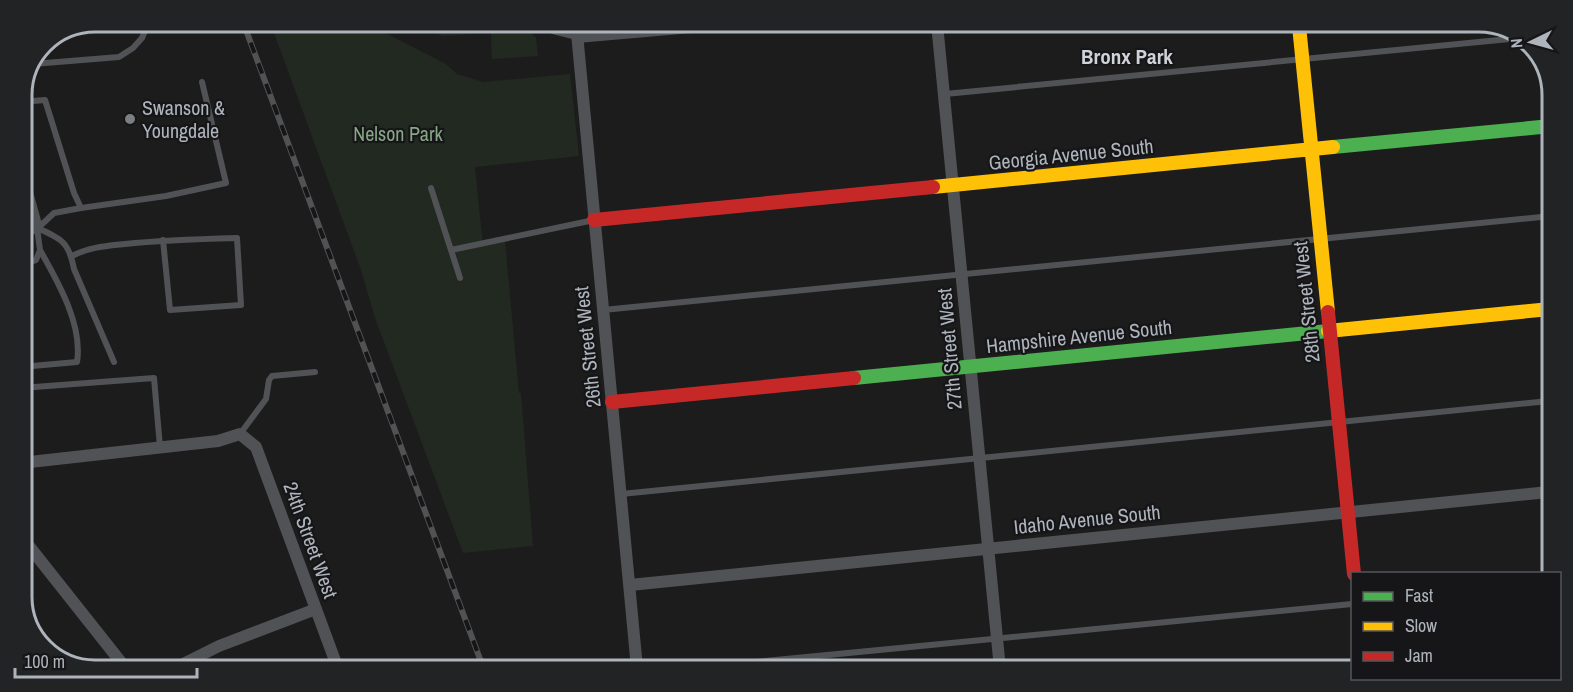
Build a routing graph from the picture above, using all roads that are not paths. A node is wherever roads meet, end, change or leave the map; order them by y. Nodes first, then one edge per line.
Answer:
1 (144, 32) edge
2 (557, 32) edge
3 (577, 32) edge
4 (634, 32) edge
5 (938, 32) edge
6 (1300, 32) edge
7 (577, 37) junction
8 (1501, 40) edge
9 (1302, 59) junction
10 (40, 62) edge
11 (202, 81) dead end
12 (945, 94) junction
13 (32, 101) edge
14 (1541, 127) edge
15 (1311, 150) junction
16 (954, 186) junction
17 (431, 188) dead end
18 (81, 208) junction
19 (32, 210) edge
20 (1541, 217) edge
21 (594, 220) junction
22 (37, 228) junction
23 (32, 229) edge
24 (163, 240) junction
25 (1320, 240) junction
26 (40, 250) junction
27 (451, 250) junction
28 (72, 256) junction
29 (32, 262) edge
30 (962, 275) junction
31 (460, 278) dead end
32 (602, 310) junction
33 (1541, 310) edge
34 (1329, 330) junction
35 (114, 362) dead end
36 (32, 366) edge
37 (971, 366) junction
38 (315, 372) dead end
39 (32, 387) edge
40 (612, 402) junction
41 (1542, 402) edge
42 (1338, 423) junction
43 (240, 434) junction
44 (160, 448) junction
45 (979, 459) junction
46 (32, 462) edge
47 (1542, 493) edge
48 (620, 494) junction
49 (1348, 513) junction
50 (988, 548) junction
51 (32, 550) edge
52 (1354, 572) edge
53 (630, 585) junction
54 (1351, 604) edge
55 (316, 609) junction
56 (997, 639) junction
57 (119, 660) edge
58 (190, 660) edge
59 (335, 660) edge
60 (636, 660) edge
61 (778, 660) edge
62 (999, 660) edge

1 - 10 lane
2 - 7 lane
3 - 7 street, 26th Street West
4 - 7 street
5 - 12 street, 27th Street West
6 - 9 street, 28th Street West
7 - 21 street, 26th Street West
8 - 9 lane
9 - 12 lane
9 - 15 street, 28th Street West
11 - 18 lane
12 - 16 street, 27th Street West
13 - 18 lane
14 - 15 street, Georgia Avenue South
15 - 16 street, Georgia Avenue South
15 - 25 street, 28th Street West
16 - 21 street, Georgia Avenue South
16 - 30 street, 27th Street West
17 - 27 lane
18 - 22 lane
19 - 22 street
20 - 25 lane
21 - 27 lane
21 - 32 street, 26th Street West
22 - 23 street
22 - 26 lane
22 - 28 lane
24 - 24 lane
24 - 28 lane
25 - 30 lane
25 - 34 street, 28th Street West
26 - 29 lane
26 - 36 lane
27 - 31 lane
28 - 35 lane
30 - 32 lane
30 - 37 street, 27th Street West
32 - 40 street, 26th Street West
33 - 34 street, Hampshire Avenue South
34 - 37 street, Hampshire Avenue South
34 - 42 street, 28th Street West
37 - 40 street, Hampshire Avenue South
37 - 45 street, 27th Street West
38 - 43 lane
39 - 44 lane
40 - 48 street, 26th Street West
41 - 42 lane
42 - 45 lane
42 - 49 street, 28th Street West
43 - 44 street
43 - 55 street, 24th Street West
44 - 46 street
45 - 48 lane
45 - 50 street, 27th Street West
47 - 49 street, Idaho Avenue South
48 - 53 street, 26th Street West
49 - 50 street, Idaho Avenue South
49 - 52 street, 28th Street West
50 - 53 street, Idaho Avenue South
50 - 56 street, 27th Street West
51 - 57 street
53 - 60 street, 26th Street West
54 - 56 lane
55 - 58 street
55 - 59 street, 24th Street West
56 - 61 lane
56 - 62 street, 27th Street West

